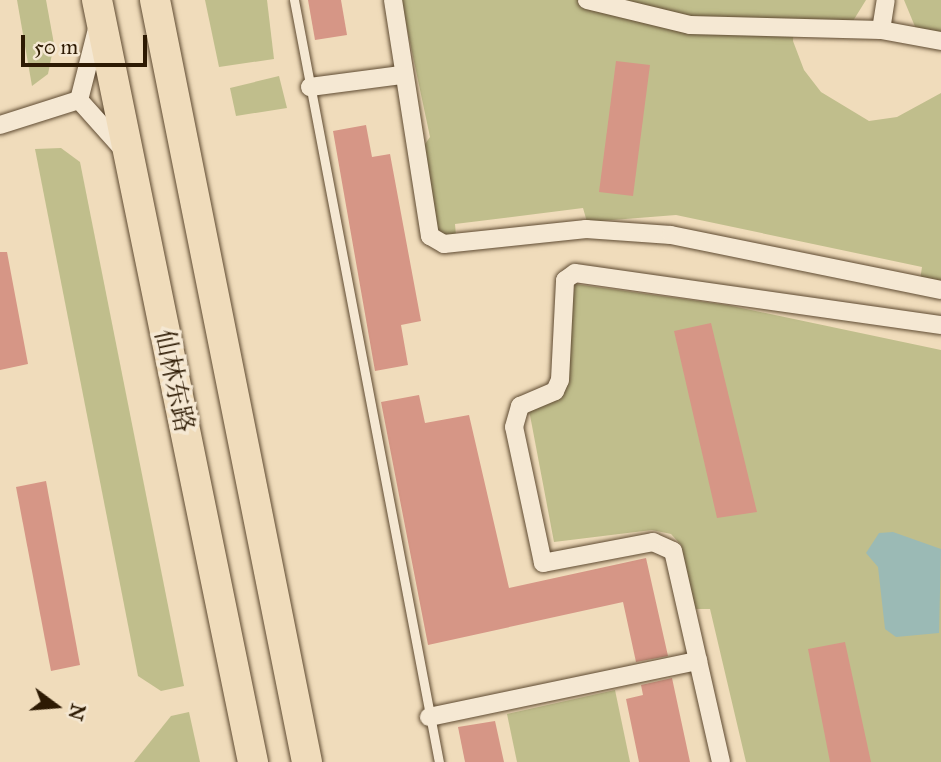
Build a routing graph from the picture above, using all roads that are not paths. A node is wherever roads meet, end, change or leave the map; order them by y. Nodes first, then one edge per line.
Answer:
1 (155, 0) edge
2 (294, 0) edge
3 (393, 0) edge
4 (587, 0) edge
5 (886, 0) edge
6 (98, 8) edge
7 (881, 30) junction
8 (941, 41) edge
9 (401, 75) junction
10 (310, 87) junction
11 (79, 100) junction
12 (0, 125) edge
13 (129, 159) junction
14 (941, 290) edge
15 (941, 325) edge
16 (698, 661) junction
17 (429, 716) junction
18 (253, 762) edge
19 (307, 762) edge
20 (439, 762) edge
21 (721, 762) edge

1 - 19 main road, 仙林东路
2 - 10 lane
3 - 9 street
4 - 7 street
5 - 7 street
6 - 11 street
6 - 13 main road, 仙林东路
7 - 8 street
9 - 10 street
9 - 14 street
10 - 17 lane
11 - 12 street
11 - 13 street
13 - 18 main road, 仙林东路
15 - 16 street
16 - 17 street
16 - 21 street
17 - 20 lane

